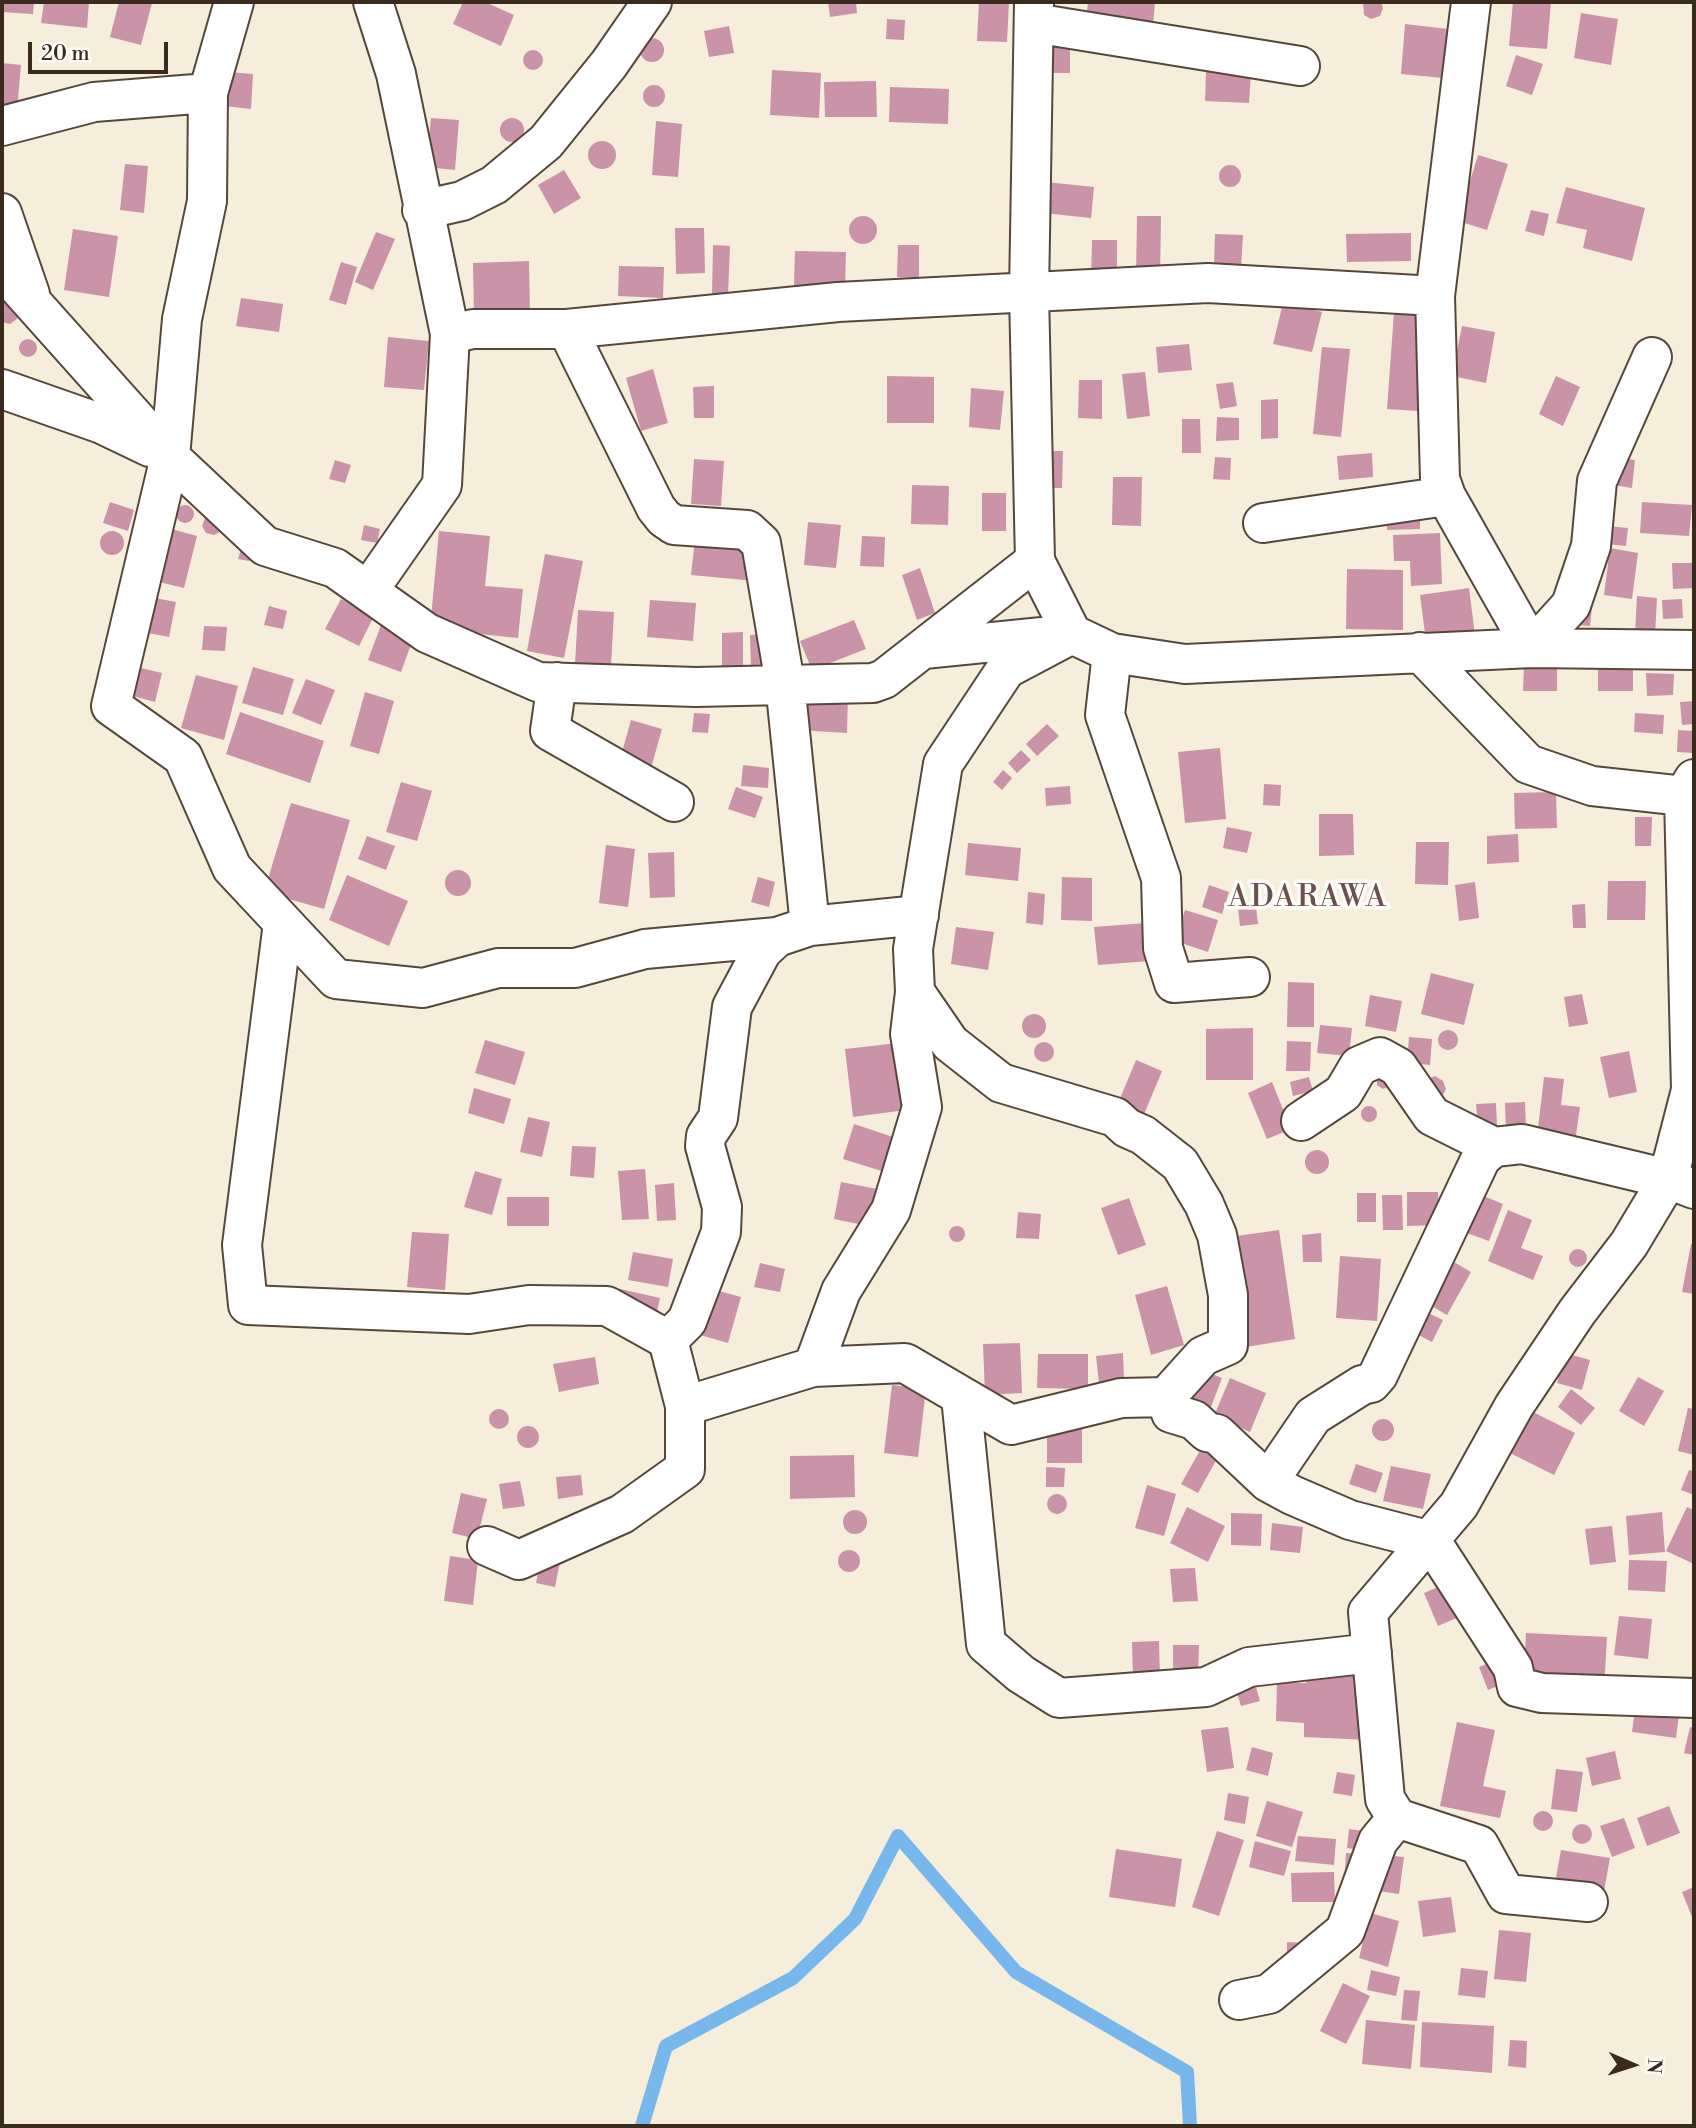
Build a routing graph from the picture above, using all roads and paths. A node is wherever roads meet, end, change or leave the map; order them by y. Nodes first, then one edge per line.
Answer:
1 (234, 2) edge
2 (373, 2) edge
3 (653, 2) edge
4 (1471, 2) edge
5 (1034, 13) edge
6 (1300, 66) dead end
7 (208, 93) junction
8 (2, 126) edge
9 (422, 211) junction
10 (2, 213) edge
11 (2, 269) edge
12 (1029, 293) junction
13 (1435, 296) junction
14 (33, 301) junction
15 (567, 329) junction
16 (450, 334) junction
17 (1652, 357) dead end
18 (2, 389) edge
19 (170, 457) junction
20 (1446, 496) junction
21 (1263, 523) dead end
22 (1035, 562) junction
23 (368, 591) junction
24 (1072, 634) junction
25 (1532, 648) junction
26 (923, 649) junction
27 (1694, 650) edge
28 (1420, 652) junction
29 (1112, 653) junction
30 (557, 682) junction
31 (785, 683) junction
32 (1689, 788) edge
33 (674, 802) dead end
34 (919, 915) junction
35 (284, 923) junction
36 (793, 931) junction
37 (1250, 977) dead end
38 (915, 992) junction
39 (1301, 1121) dead end
40 (1494, 1147) junction
41 (1681, 1184) edge
42 (668, 1340) junction
43 (813, 1367) junction
44 (961, 1397) junction
45 (1166, 1397) junction
46 (685, 1406) junction
47 (1268, 1482) junction
48 (1431, 1541) junction
49 (487, 1546) dead end
50 (1372, 1653) junction
51 (1694, 1698) edge
52 (1397, 1818) junction
53 (1588, 1902) dead end
54 (1238, 2000) dead end

1 - 7 street
2 - 9 street
3 - 9 street
4 - 13 street
5 - 6 street
5 - 12 street
7 - 8 street
7 - 19 street
9 - 16 street
10 - 14 street
11 - 14 street
12 - 13 street
12 - 15 street
12 - 22 street
13 - 20 street
14 - 19 street
15 - 16 street
15 - 31 street
16 - 23 street
17 - 25 street
18 - 19 street
19 - 23 street
19 - 35 street
20 - 21 street
20 - 25 street
22 - 24 street
22 - 26 street
23 - 30 street
24 - 26 street
24 - 29 street
24 - 34 street
25 - 27 street
25 - 28 street
26 - 31 street
28 - 29 street
28 - 32 street
29 - 37 street
30 - 31 street
30 - 33 street
31 - 36 street
32 - 41 street
34 - 36 street
34 - 38 street
35 - 36 street
35 - 42 street
36 - 42 street
38 - 43 street
38 - 45 street
39 - 40 street
40 - 41 street
40 - 47 street
41 - 48 street
42 - 46 street
43 - 44 street
43 - 46 street
44 - 45 street
44 - 50 street
45 - 47 street
46 - 49 street
47 - 48 street
48 - 50 street
48 - 51 street
50 - 52 street
52 - 53 street
52 - 54 street

